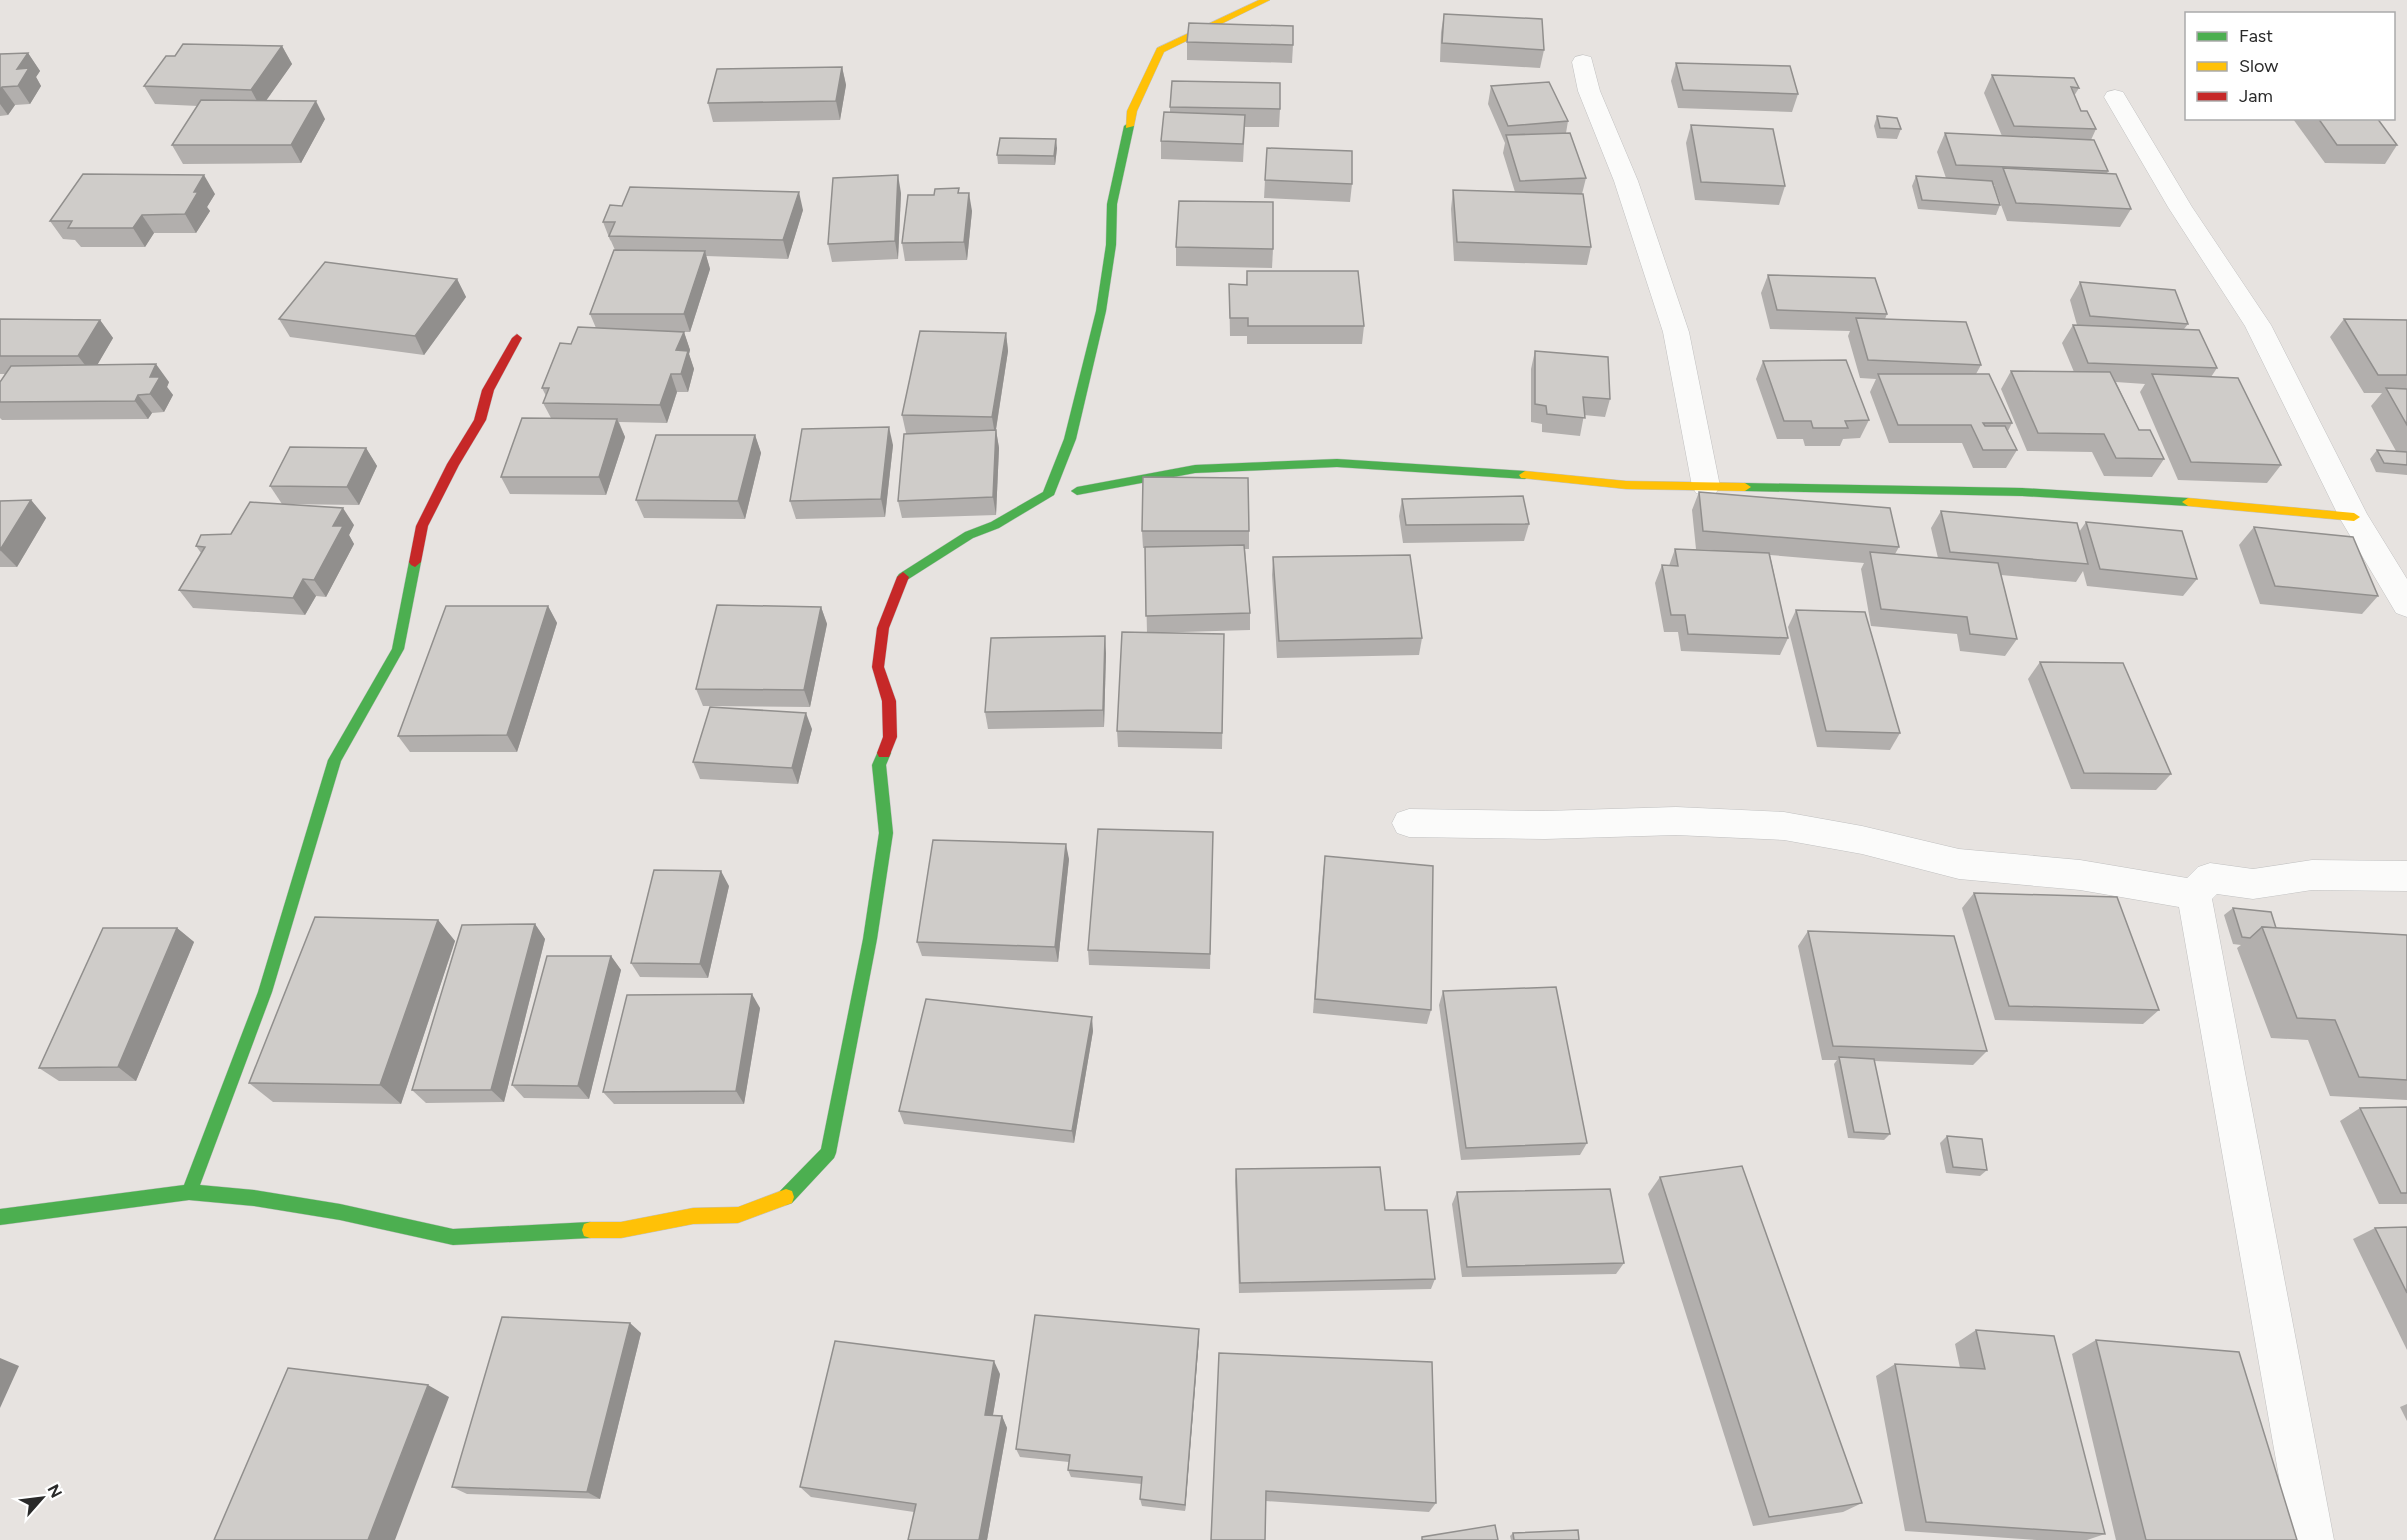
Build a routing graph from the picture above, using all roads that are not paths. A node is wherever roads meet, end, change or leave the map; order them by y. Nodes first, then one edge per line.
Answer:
1 (1266, 0) edge
2 (1583, 62) dead end
3 (2115, 97) dead end
4 (518, 338) dead end
5 (1706, 486) junction
6 (1077, 490) dead end
7 (2354, 517) junction
8 (2407, 604) edge
9 (1409, 823) dead end
10 (2407, 876) edge
11 (2194, 894) junction
12 (189, 1192) junction
13 (0, 1217) edge
14 (2312, 1540) edge

1 - 12 street
2 - 5 street
3 - 7 street
4 - 12 street
5 - 6 street
5 - 7 street
7 - 8 street
9 - 11 street
10 - 11 street
11 - 14 street
12 - 13 street

